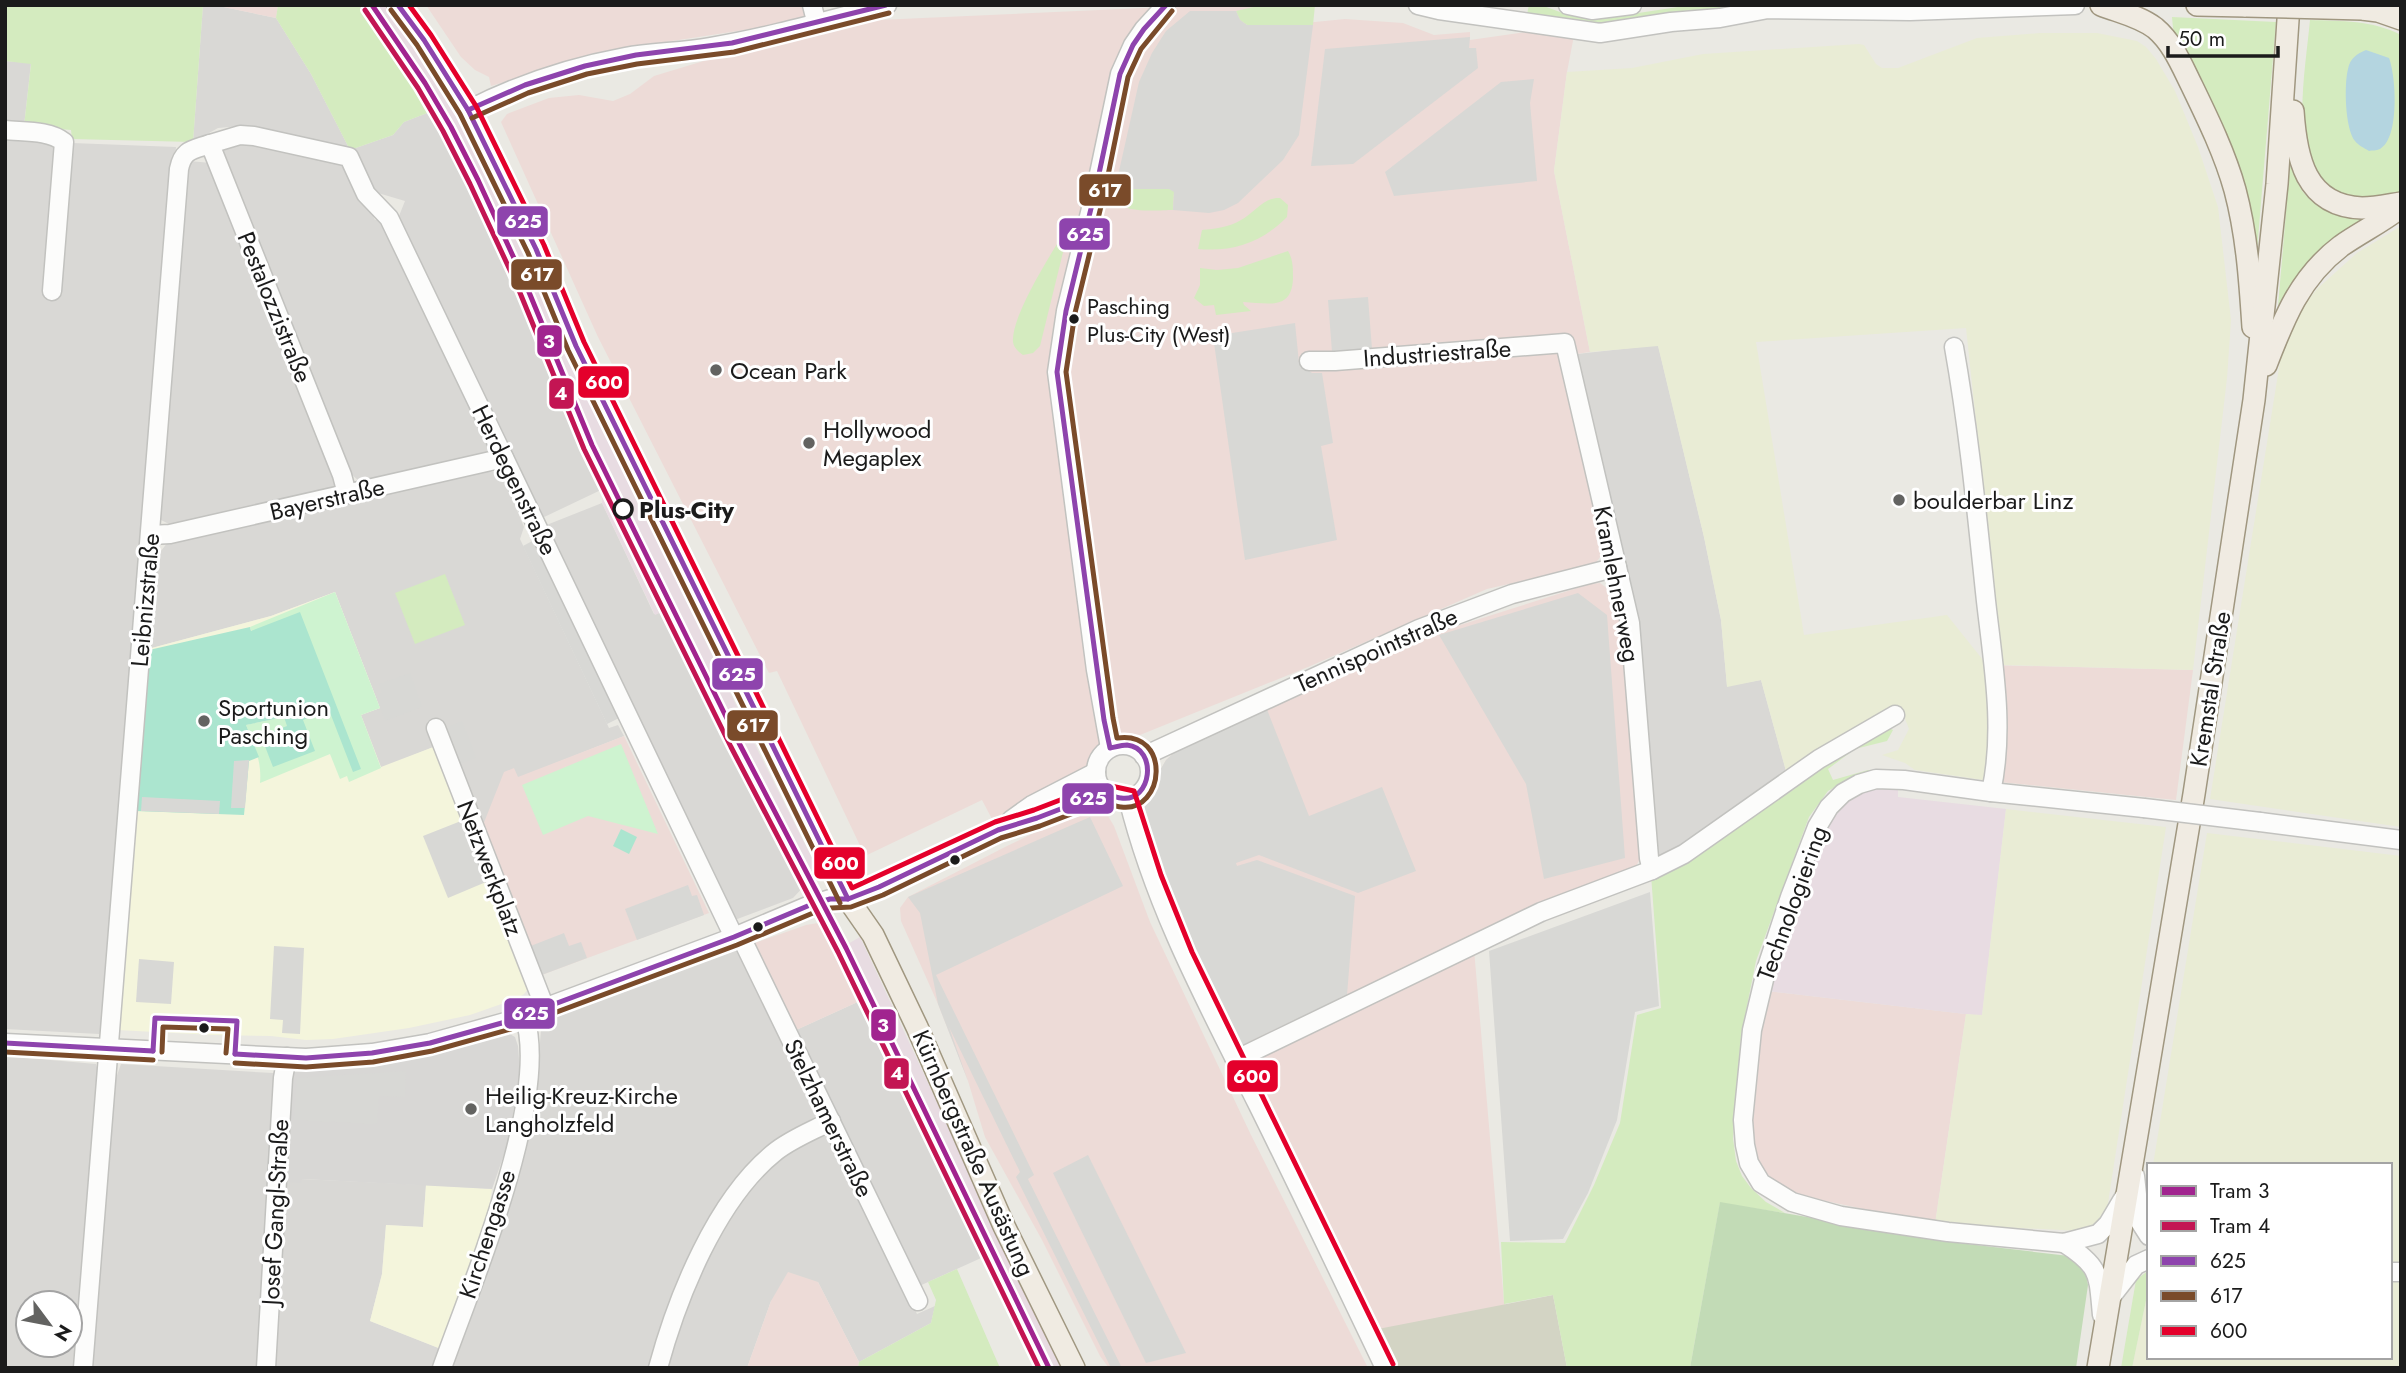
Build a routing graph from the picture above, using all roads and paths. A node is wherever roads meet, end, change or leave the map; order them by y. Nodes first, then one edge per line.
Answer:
1 (398, 5) edge
2 (812, 5) edge
3 (887, 5) edge
4 (1166, 5) edge
5 (1418, 5) edge
6 (1518, 5) edge
7 (1568, 5) edge
8 (1632, 5) edge
9 (2075, 5) edge
10 (2101, 5) edge
11 (2197, 5) edge
12 (2246, 6) edge
13 (1763, 7) edge
14 (1887, 8) edge
15 (2289, 15) edge
16 (2401, 19) edge
17 (1507, 20) junction
18 (817, 25) junction
19 (468, 110) junction
20 (5, 130) edge
21 (210, 144) junction
22 (2401, 205) edge
23 (52, 291) dead end
24 (1565, 343) joint
25 (1954, 347) dead end
26 (1309, 361) dead end
27 (2256, 377) junction
28 (2253, 400) junction
29 (504, 458) junction
30 (347, 494) junction
31 (150, 535) junction
32 (1617, 567) junction
33 (1895, 715) dead end
34 (436, 728) dead end
35 (1110, 748) junction
36 (1144, 756) junction
37 (1096, 772) junction
38 (1105, 792) junction
39 (1991, 792) junction
40 (1128, 798) junction
41 (998, 830) junction
42 (2401, 839) edge
43 (1652, 870) junction
44 (848, 899) junction
45 (737, 936) junction
46 (545, 1007) junction
47 (524, 1015) junction
48 (5, 1043) edge
49 (108, 1049) junction
50 (287, 1057) junction
51 (1235, 1060) junction
52 (831, 1121) junction
53 (2133, 1160) junction
54 (2129, 1189) junction
55 (2147, 1234) edge
56 (2064, 1244) junction
57 (2147, 1260) edge
58 (2111, 1297) junction
59 (918, 1301) dead end
60 (2104, 1335) junction
61 (83, 1368) edge
62 (266, 1368) edge
63 (442, 1368) edge
64 (658, 1368) edge
65 (1074, 1368) edge
66 (1385, 1368) edge
67 (2098, 1368) edge

1 - 19 main road, Kürnbergstraße Ausästung
2 - 18 street
3 - 18 street
4 - 35 street
5 - 17 street
6 - 17 street
7 - 8 street
9 - 14 street
10 - 27 main road
11 - 12 main road
12 - 16 main road, bridge
13 - 14 street
13 - 17 street
15 - 22 main road
15 - 27 main road, Kremstal Straße
18 - 19 street
19 - 44 main road, Kürnbergstraße Ausästung
20 - 23 street
21 - 29 street, Herdegenstraße
21 - 30 street, Pestalozzistraße
21 - 31 street, Leibnizstraße
22 - 28 main road
24 - 26 street, Industriestraße
24 - 32 street, Kramlehnerweg
25 - 39 street
27 - 28 main road, Kremstal Straße
28 - 53 main road, Kremstal Straße
29 - 30 street, Bayerstraße
29 - 45 street, Herdegenstraße
30 - 31 street, Bayerstraße
31 - 49 street, Leibnizstraße
32 - 36 street, Tennispointstraße
32 - 43 street, Kramlehnerweg
33 - 43 street
34 - 46 street, Netzwerkplatz
35 - 36 street
35 - 37 street
36 - 40 street
37 - 38 street
37 - 41 street
38 - 40 street
38 - 41 street
39 - 42 street, Technologiering, bridge
39 - 56 street, Technologiering
40 - 51 street
41 - 44 street
43 - 51 street
44 - 45 street
44 - 65 main road, Kürnbergstraße Ausästung
45 - 46 street
45 - 52 street, Stelzhamerstraße
46 - 47 street
47 - 50 street
47 - 63 street, Kirchengasse
48 - 49 street
49 - 50 street
49 - 61 street, Leibnizstraße
50 - 62 street, Josef Gangl-Straße
51 - 66 street
52 - 59 street, Stelzhamerstraße
52 - 64 street
53 - 54 main road, Kremstal Straße
53 - 55 street
54 - 56 street, Technologiering
54 - 58 main road, Kremstal Straße
56 - 60 street
57 - 58 street
58 - 60 main road, Kremstal Straße
60 - 67 main road, Kremstal Straße

